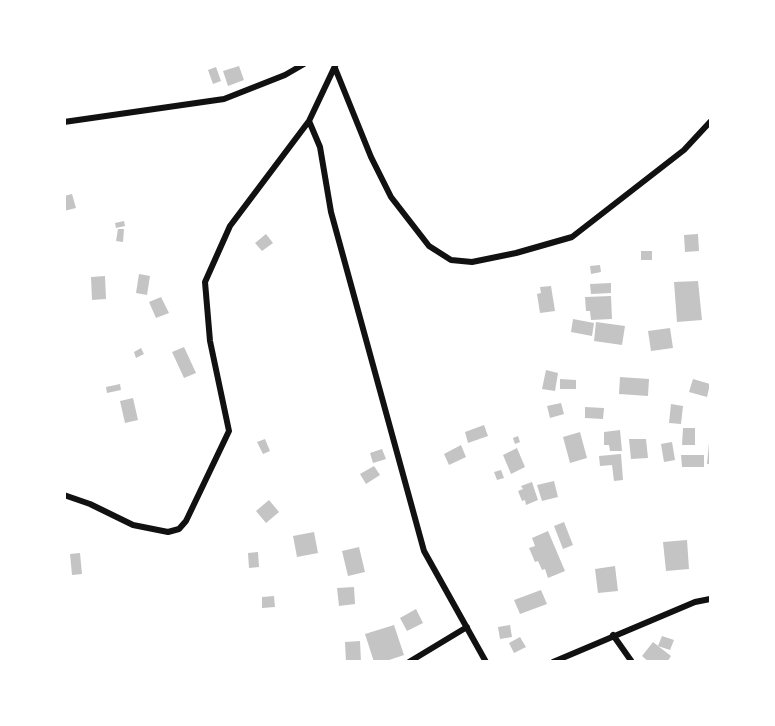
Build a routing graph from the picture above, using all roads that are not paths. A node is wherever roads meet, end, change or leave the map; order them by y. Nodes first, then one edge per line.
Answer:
1 (304, 64) edge
2 (335, 66) edge
3 (309, 121) junction
4 (64, 122) edge
5 (711, 123) edge
6 (64, 495) edge
7 (711, 599) edge
8 (467, 627) junction
9 (613, 635) junction
10 (409, 662) edge
11 (486, 662) edge
12 (553, 662) edge
13 (632, 662) edge

1 - 4 street
2 - 3 street
2 - 5 street
3 - 6 street
3 - 8 street
7 - 9 street
8 - 10 street
8 - 11 street
9 - 12 street
9 - 13 street

